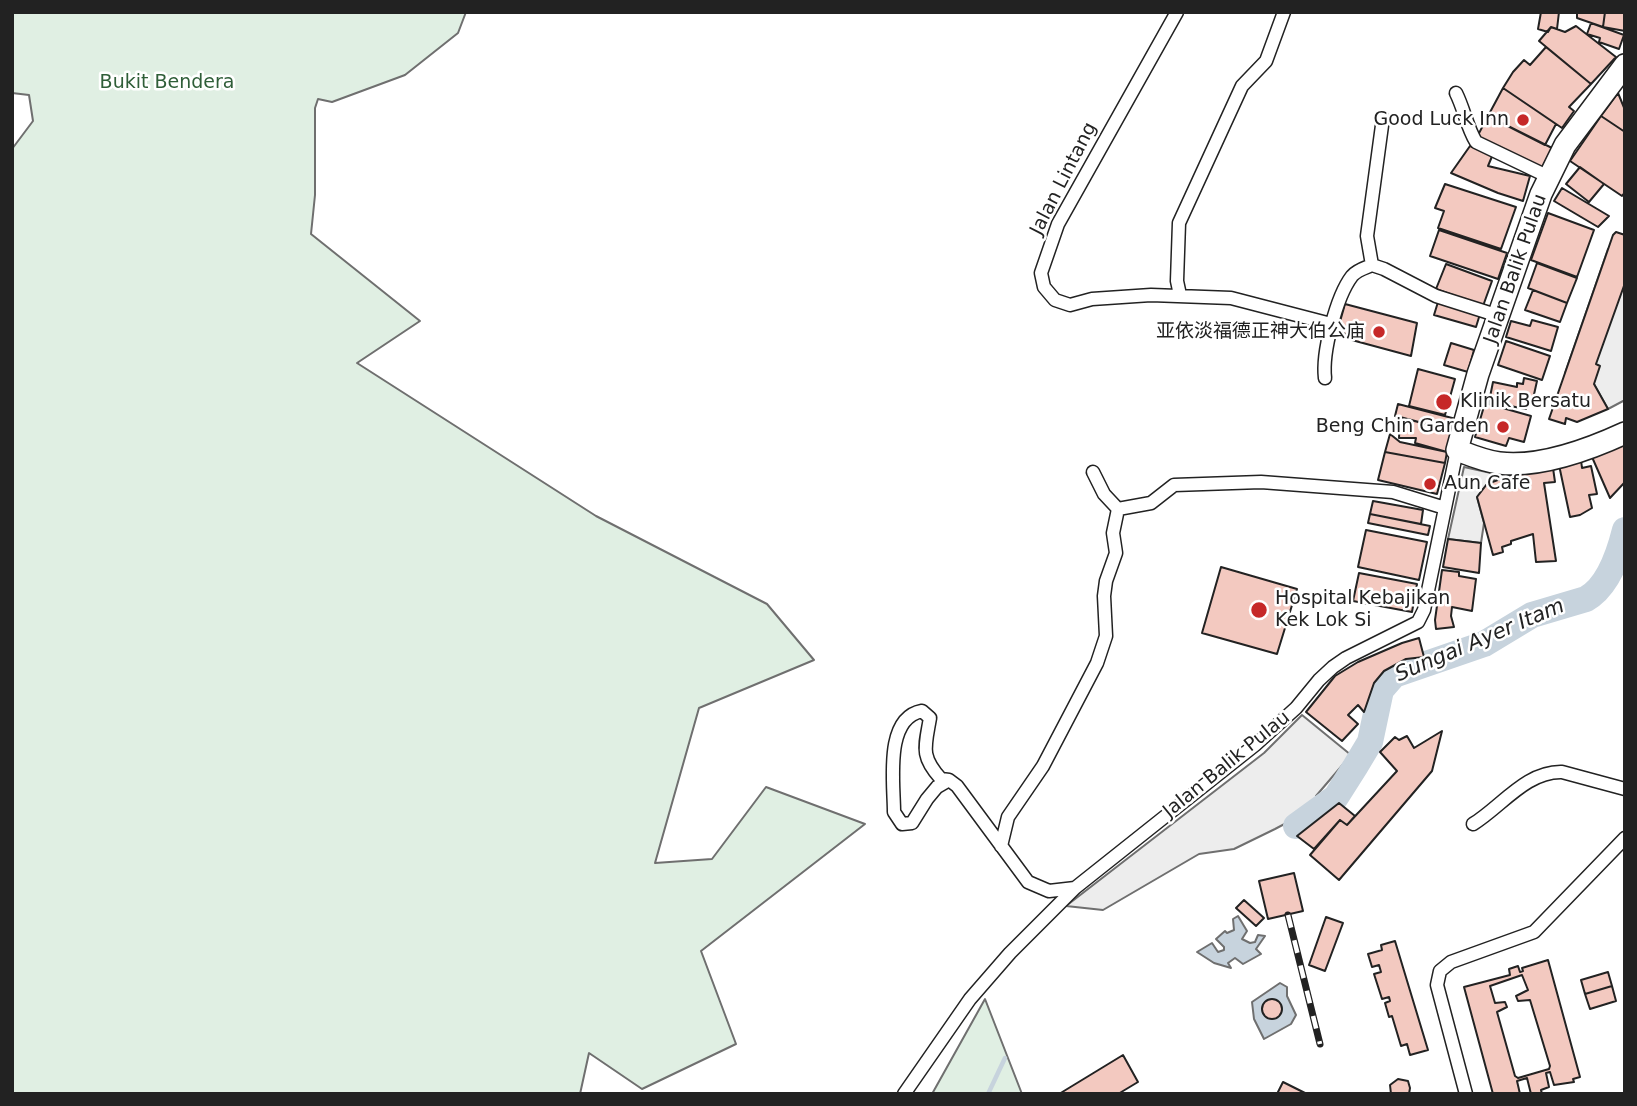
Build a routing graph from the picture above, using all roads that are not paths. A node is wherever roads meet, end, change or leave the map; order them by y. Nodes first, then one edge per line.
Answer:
1 (1177, 12) edge
2 (1284, 12) edge
3 (1625, 65) edge
4 (1456, 93) dead end
5 (1383, 118) dead end
6 (1549, 177) junction
7 (1372, 265) junction
8 (1180, 295) junction
9 (1499, 316) junction
10 (1331, 324) junction
11 (1325, 379) dead end
12 (1625, 433) edge
13 (1457, 450) junction
14 (1093, 472) dead end
15 (1445, 508) junction
16 (1118, 509) junction
17 (949, 780) junction
18 (1625, 789) edge
19 (1473, 824) dead end
20 (1625, 838) edge
21 (1001, 846) junction
22 (1075, 888) junction
23 (904, 1094) edge
24 (1466, 1094) edge

1 - 8 street, Jalan Lintang
2 - 8 street
3 - 6 main road, Jalan Balik Pulau
4 - 6 street
5 - 7 street
6 - 9 main road, Jalan Balik Pulau
7 - 9 street
7 - 10 street
8 - 10 street, Jalan Lintang
9 - 13 main road, Jalan Balik Pulau
10 - 11 street
12 - 13 main road
13 - 15 street, Jalan Balik Pulau
14 - 16 street
15 - 16 street
15 - 22 street, Jalan Balik Pulau
16 - 21 street
17 - 17 street
17 - 21 street
18 - 19 street
20 - 24 street
21 - 22 street
22 - 23 street, Jalan Balik Pulau

